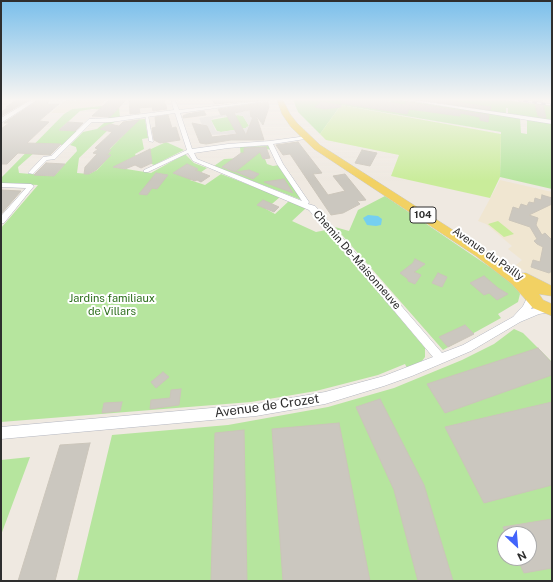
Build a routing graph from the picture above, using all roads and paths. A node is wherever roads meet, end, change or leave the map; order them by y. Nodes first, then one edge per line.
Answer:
1 (84, 127) edge
2 (148, 127) edge
3 (182, 127) edge
4 (298, 127) edge
5 (301, 127) edge
6 (307, 127) edge
7 (305, 134) junction
8 (151, 141) dead end
9 (270, 143) junction
10 (190, 151) junction
11 (334, 156) junction
12 (146, 172) dead end
13 (31, 173) dead end
14 (1, 184) edge
15 (304, 204) junction
16 (1, 221) edge
17 (539, 292) edge
18 (550, 309) edge
19 (517, 319) junction
20 (440, 358) junction
21 (1, 433) edge

1 - 13 street
2 - 8 street
3 - 10 street, Chemin De-Maisonneuve
4 - 7 main road, Avenue du Pailly / 104
5 - 7 main road, 104
6 - 11 main road, Avenue du Pailly / 104
7 - 9 street
7 - 11 main road, Avenue du Pailly / 104
9 - 10 street
9 - 15 street
10 - 12 street
10 - 15 street, Chemin De-Maisonneuve
11 - 17 main road, Avenue du Pailly / 104
14 - 16 street
15 - 20 street, Chemin De-Maisonneuve
17 - 18 main road, Avenue du Pailly
17 - 19 street, Avenue de Crozet
18 - 19 street, Avenue de Crozet
19 - 20 street, Avenue de Crozet
20 - 21 street, Avenue de Crozet

